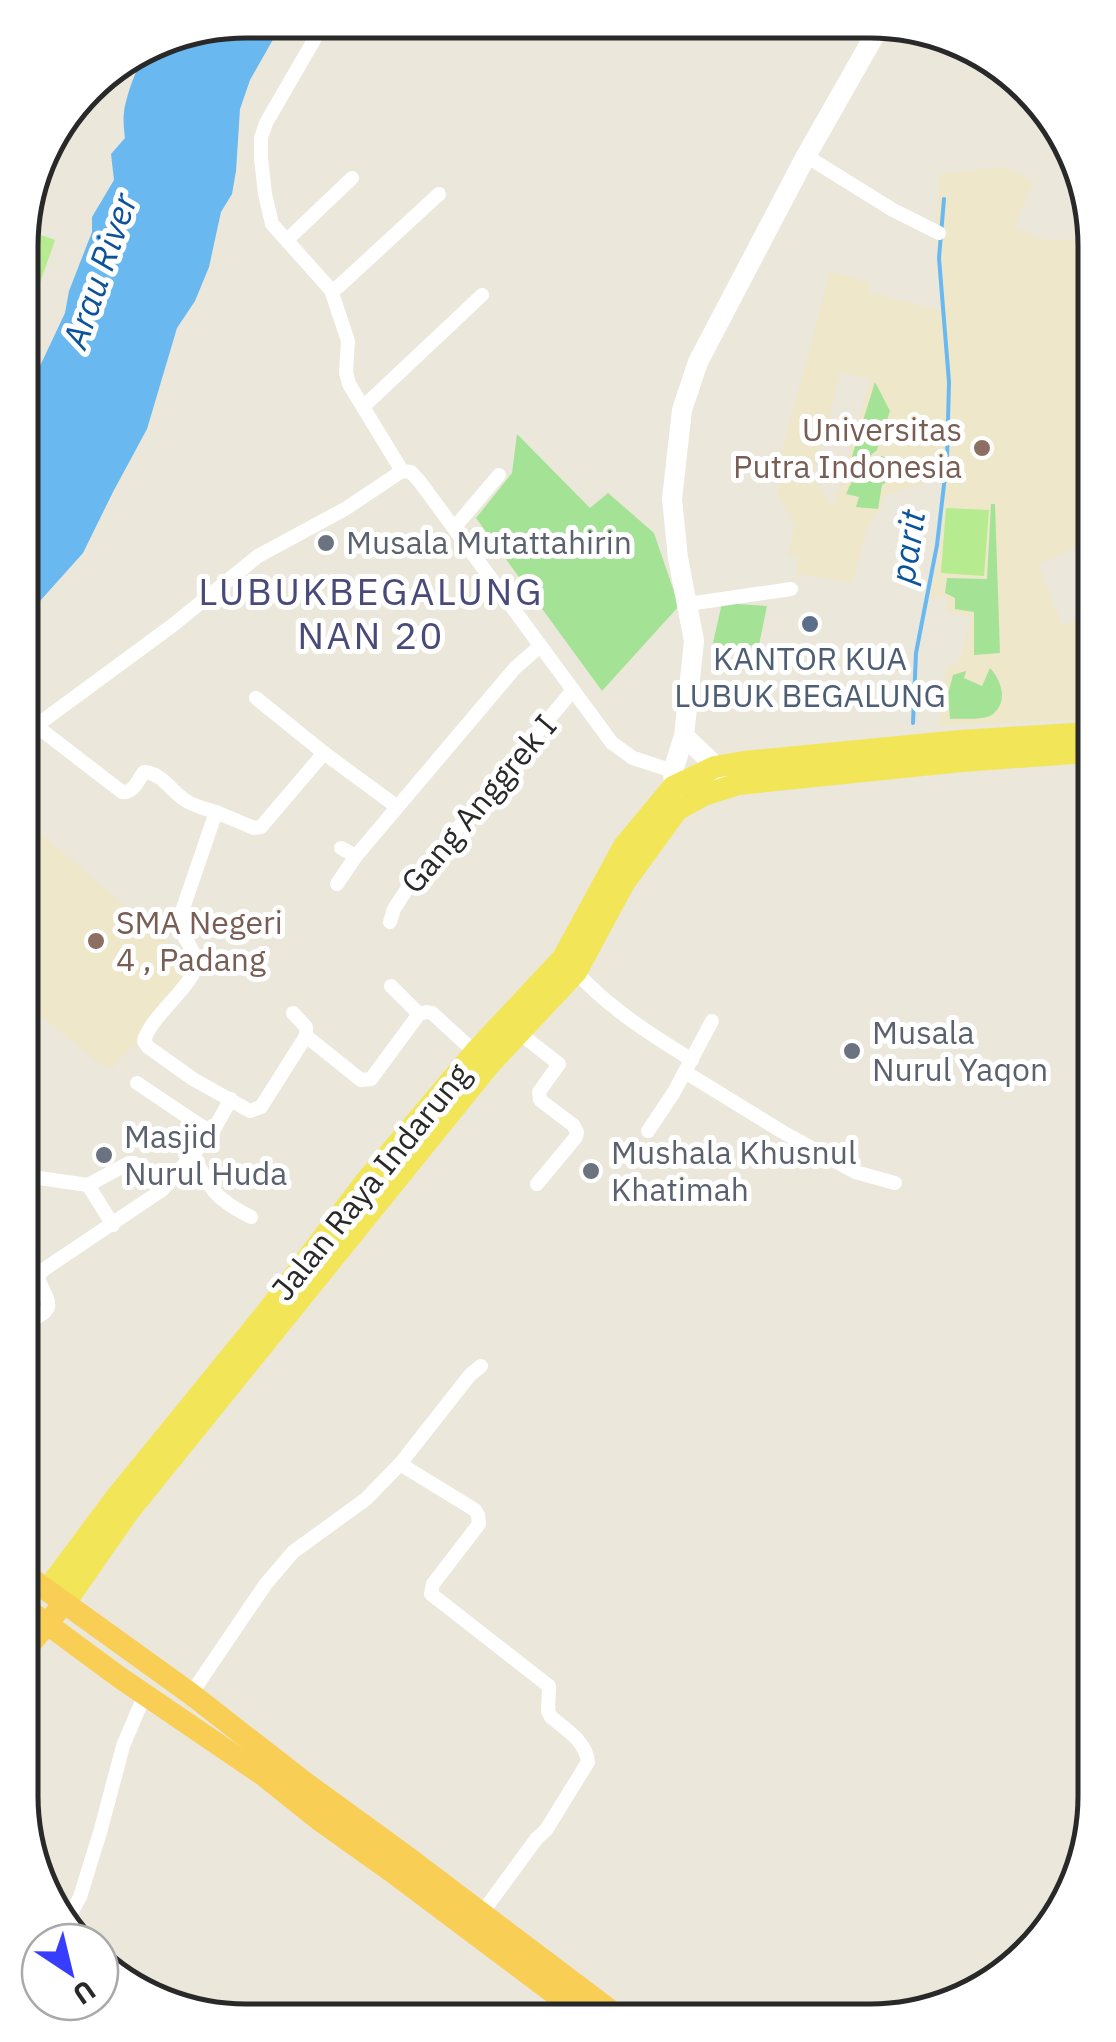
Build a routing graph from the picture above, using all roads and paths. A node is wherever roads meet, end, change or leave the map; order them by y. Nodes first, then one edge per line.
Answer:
1 (315, 38) edge
2 (873, 38) edge
3 (806, 156) junction
4 (352, 178) dead end
5 (439, 194) dead end
6 (939, 233) dead end
7 (288, 240) junction
8 (331, 290) junction
9 (482, 295) dead end
10 (362, 408) junction
11 (402, 471) junction
12 (499, 475) dead end
13 (454, 528) junction
14 (791, 589) dead end
15 (688, 604) junction
16 (540, 646) junction
17 (574, 690) junction
18 (256, 698) dead end
19 (38, 724) edge
20 (1078, 734) edge
21 (38, 735) edge
22 (684, 736) junction
23 (961, 751) junction
24 (1078, 752) edge
25 (324, 753) junction
26 (715, 767) junction
27 (738, 784) junction
28 (674, 789) junction
29 (396, 806) junction
30 (216, 812) junction
31 (341, 848) dead end
32 (356, 856) junction
33 (338, 884) dead end
34 (390, 922) dead end
35 (576, 972) junction
36 (391, 986) dead end
37 (293, 1013) dead end
38 (420, 1014) junction
39 (712, 1022) dead end
40 (518, 1032) junction
41 (306, 1036) junction
42 (482, 1058) junction
43 (689, 1066) junction
44 (137, 1083) dead end
45 (231, 1099) junction
46 (213, 1131) junction
47 (648, 1131) dead end
48 (194, 1155) junction
49 (38, 1178) edge
50 (895, 1183) dead end
51 (538, 1184) dead end
52 (88, 1185) junction
53 (162, 1190) junction
54 (251, 1217) dead end
55 (113, 1225) junction
56 (38, 1317) edge
57 (481, 1366) dead end
58 (400, 1464) junction
59 (47, 1590) edge
60 (38, 1616) edge
61 (145, 1694) junction
62 (191, 1694) junction
63 (72, 1911) edge
64 (482, 1913) junction
65 (568, 2004) edge
66 (602, 2004) edge

1 - 7 street
2 - 3 main road
3 - 6 street
3 - 15 main road
4 - 7 street
5 - 8 street
7 - 8 street
8 - 10 street
9 - 10 street
10 - 11 street
11 - 13 street
11 - 19 street
12 - 13 street
13 - 16 street
14 - 15 street
15 - 22 main road
16 - 17 street
16 - 29 street
17 - 28 street
17 - 34 street, Gang Anggrek I
18 - 25 street
20 - 23 main road
21 - 30 street
22 - 26 main road
22 - 28 main road
23 - 24 main road
23 - 26 main road, Jalan Raya Indarung
23 - 27 main road, Jalan Raya Indarung
25 - 29 street
25 - 30 street
26 - 27 main road
26 - 28 main road, Jalan Raya Indarung
27 - 28 main road, Jalan Raya Indarung
28 - 35 main road, Jalan Raya Indarung
28 - 42 main road, Jalan Raya Indarung
29 - 32 street
30 - 45 street
31 - 32 street
32 - 33 street
35 - 40 main road, Jalan Raya Indarung
35 - 43 street
36 - 38 street
37 - 41 street
38 - 41 street
38 - 42 street
39 - 43 street
40 - 42 main road, Jalan Raya Indarung
40 - 51 street
41 - 45 street
42 - 59 main road, Jalan Raya Indarung
43 - 47 street
43 - 50 street
44 - 46 street
45 - 46 street
46 - 48 street
48 - 53 street
48 - 54 street
49 - 52 street
52 - 53 street
52 - 55 street
53 - 55 street
55 - 56 street
57 - 58 street
58 - 62 street
58 - 64 street
59 - 62 highway
60 - 61 highway
61 - 63 street
61 - 65 highway
62 - 64 highway
64 - 66 highway

